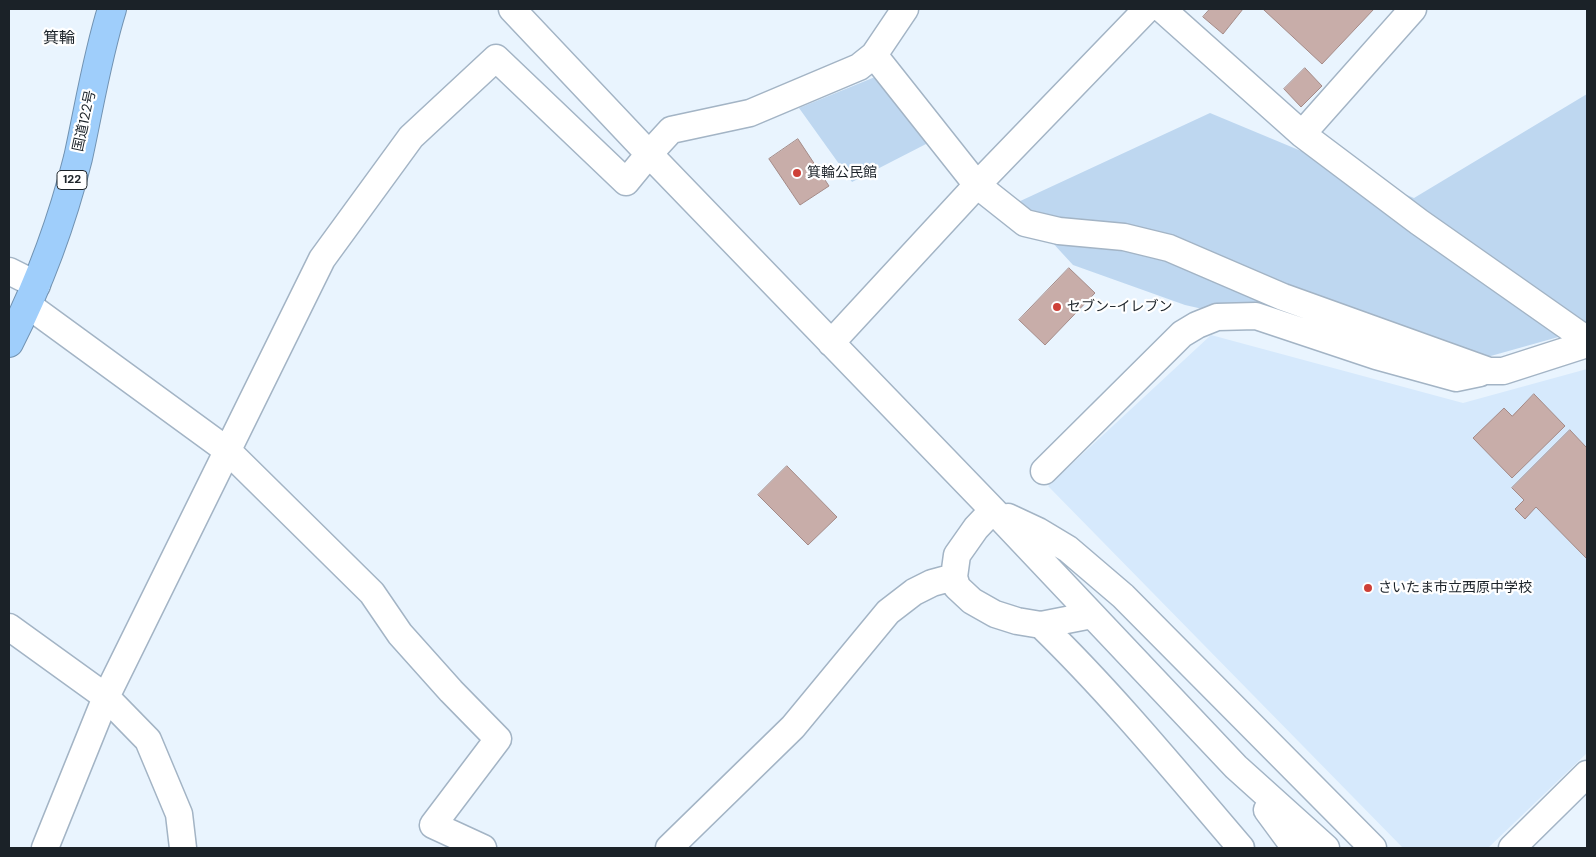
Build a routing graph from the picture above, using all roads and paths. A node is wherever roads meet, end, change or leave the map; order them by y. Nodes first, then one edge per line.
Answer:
1 (112, 9) edge
2 (512, 9) edge
3 (905, 9) edge
4 (1147, 9) edge
5 (1162, 9) edge
6 (1412, 9) edge
7 (874, 55) junction
8 (1302, 134) junction
9 (649, 154) junction
10 (978, 185) junction
11 (9, 271) edge
12 (33, 295) junction
13 (1587, 340) edge
14 (9, 343) edge
15 (831, 343) junction
16 (1587, 344) edge
17 (1489, 372) junction
18 (228, 451) junction
19 (1044, 471) dead end
20 (994, 510) junction
21 (954, 577) junction
22 (1092, 615) junction
23 (1041, 625) junction
24 (9, 627) edge
25 (106, 697) junction
26 (1236, 767) junction
27 (1587, 774) edge
28 (45, 848) edge
29 (184, 848) edge
30 (483, 848) edge
31 (669, 848) edge
32 (1240, 848) edge
33 (1296, 848) edge
34 (1326, 848) edge
35 (1373, 848) edge
36 (1512, 848) edge

1 - 12 highway, 国道122号 / 122
2 - 9 street
3 - 7 street
4 - 10 street
5 - 8 street
6 - 8 street
7 - 9 street
7 - 10 street
8 - 13 street
9 - 15 street
9 - 18 street
10 - 15 street
10 - 17 street
11 - 12 street
12 - 14 highway, 国道122号 / 122
12 - 18 street
15 - 20 street
16 - 17 street
17 - 19 street
18 - 25 street
18 - 30 street
20 - 21 street
20 - 22 street
20 - 35 street
21 - 23 street
21 - 31 street
22 - 23 street
22 - 26 street
23 - 32 street
24 - 25 street
25 - 28 street
25 - 29 street
26 - 33 street
26 - 34 street
27 - 36 street

